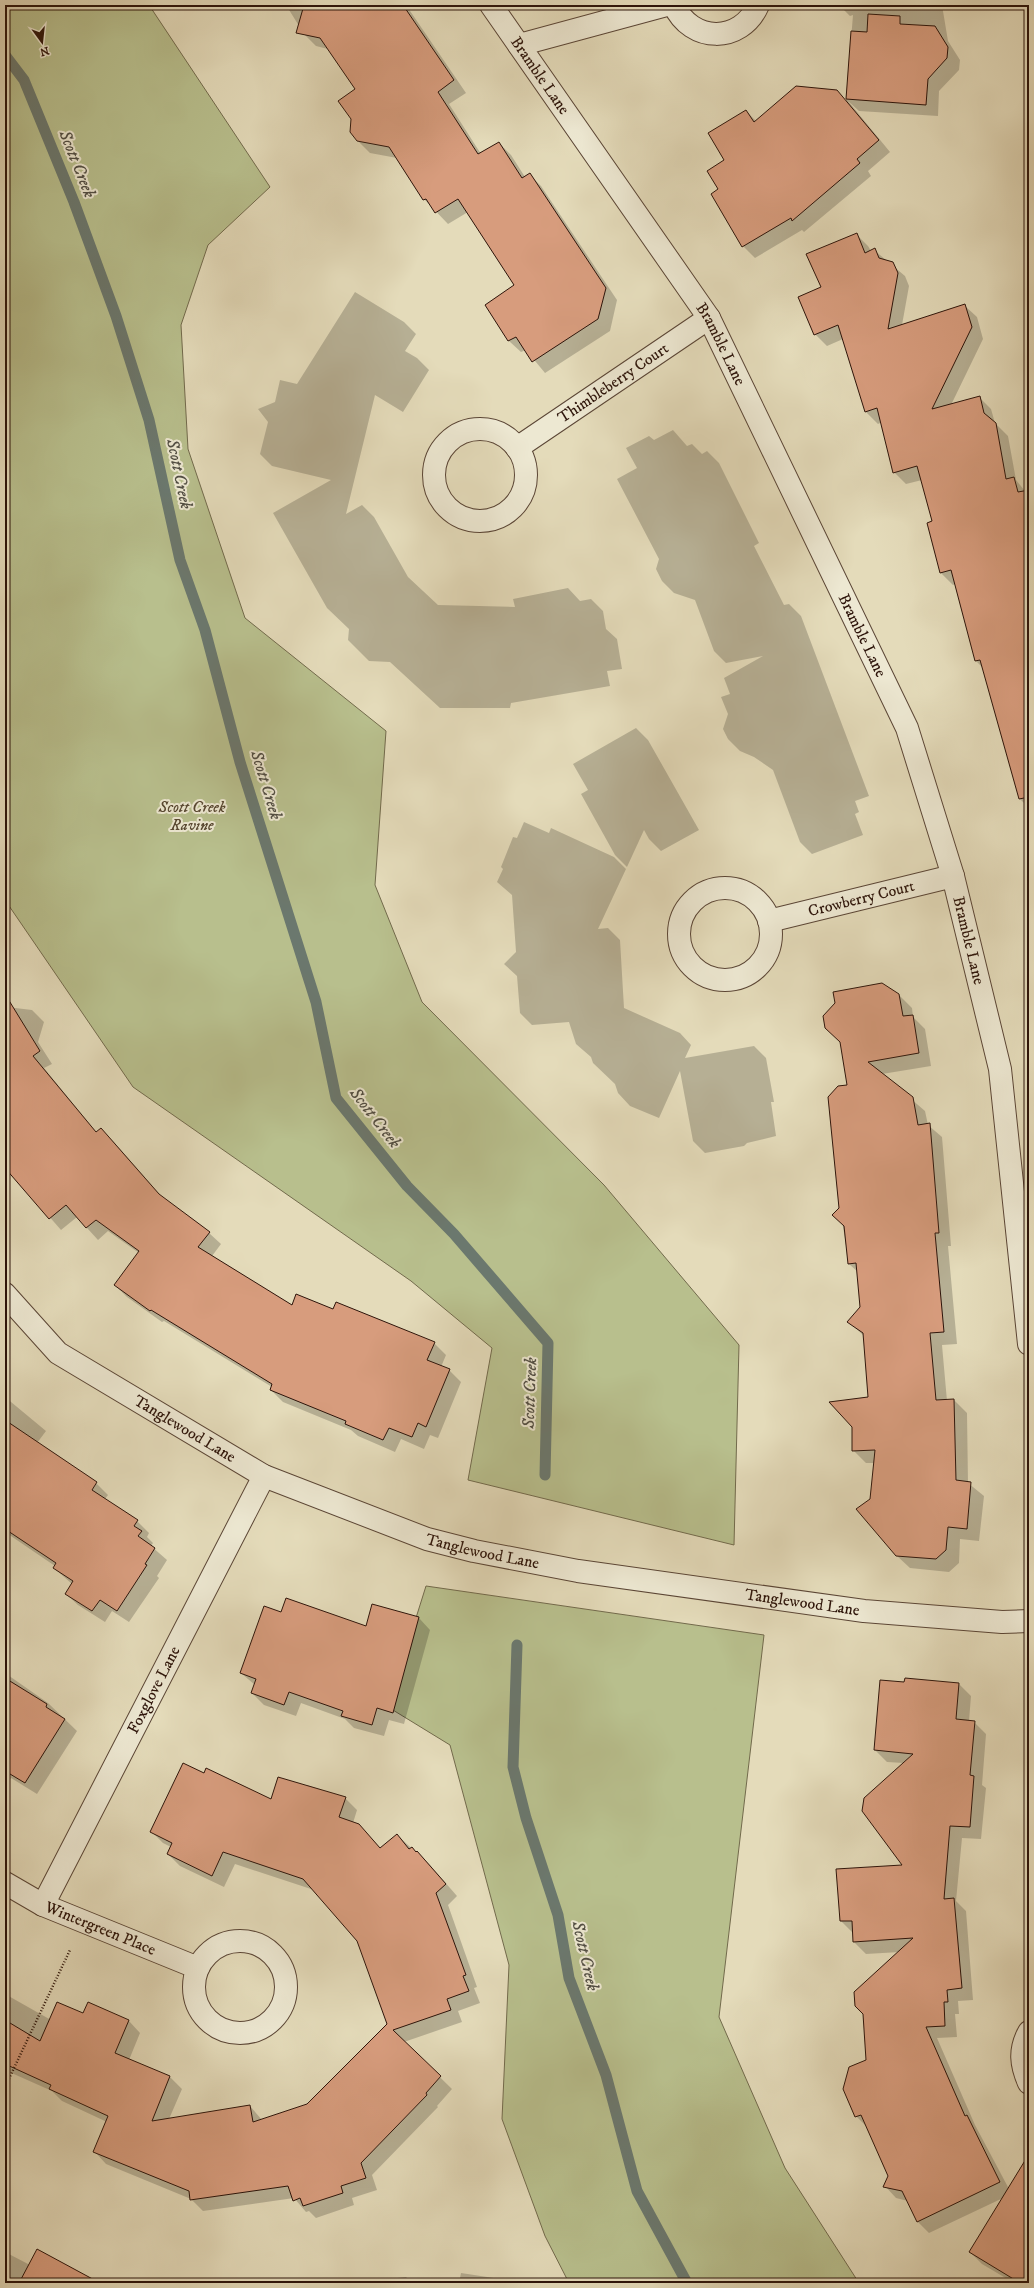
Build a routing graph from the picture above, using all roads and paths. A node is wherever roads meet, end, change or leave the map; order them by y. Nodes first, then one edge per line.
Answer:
1 (491, 5) edge
2 (667, 5) edge
3 (674, 5) edge
4 (758, 5) edge
5 (519, 45) junction
6 (709, 318) junction
7 (517, 448) junction
8 (953, 876) junction
9 (769, 921) junction
10 (5, 1294) edge
11 (1029, 1344) edge
12 (264, 1476) junction
13 (1029, 1622) edge
14 (5, 1883) edge
15 (44, 1905) junction
16 (83, 1921) junction
17 (198, 1968) junction
18 (1029, 2032) edge
19 (1029, 2083) edge
20 (5, 2087) edge

1 - 5 street, Bramble Lane
2 - 5 street
3 - 4 street
5 - 6 street, Bramble Lane
6 - 7 street, Thimbleberry Court
6 - 8 street, Bramble Lane
7 - 7 street
8 - 9 street, Crowberry Court
8 - 11 street, Bramble Lane
9 - 9 street
10 - 12 street, Tanglewood Lane
12 - 13 street, Tanglewood Lane
12 - 15 street, Foxglove Lane
14 - 15 street, Wintergreen Place
15 - 16 street, Wintergreen Place
16 - 17 street, Wintergreen Place
16 - 20 path
17 - 17 street
18 - 19 street

